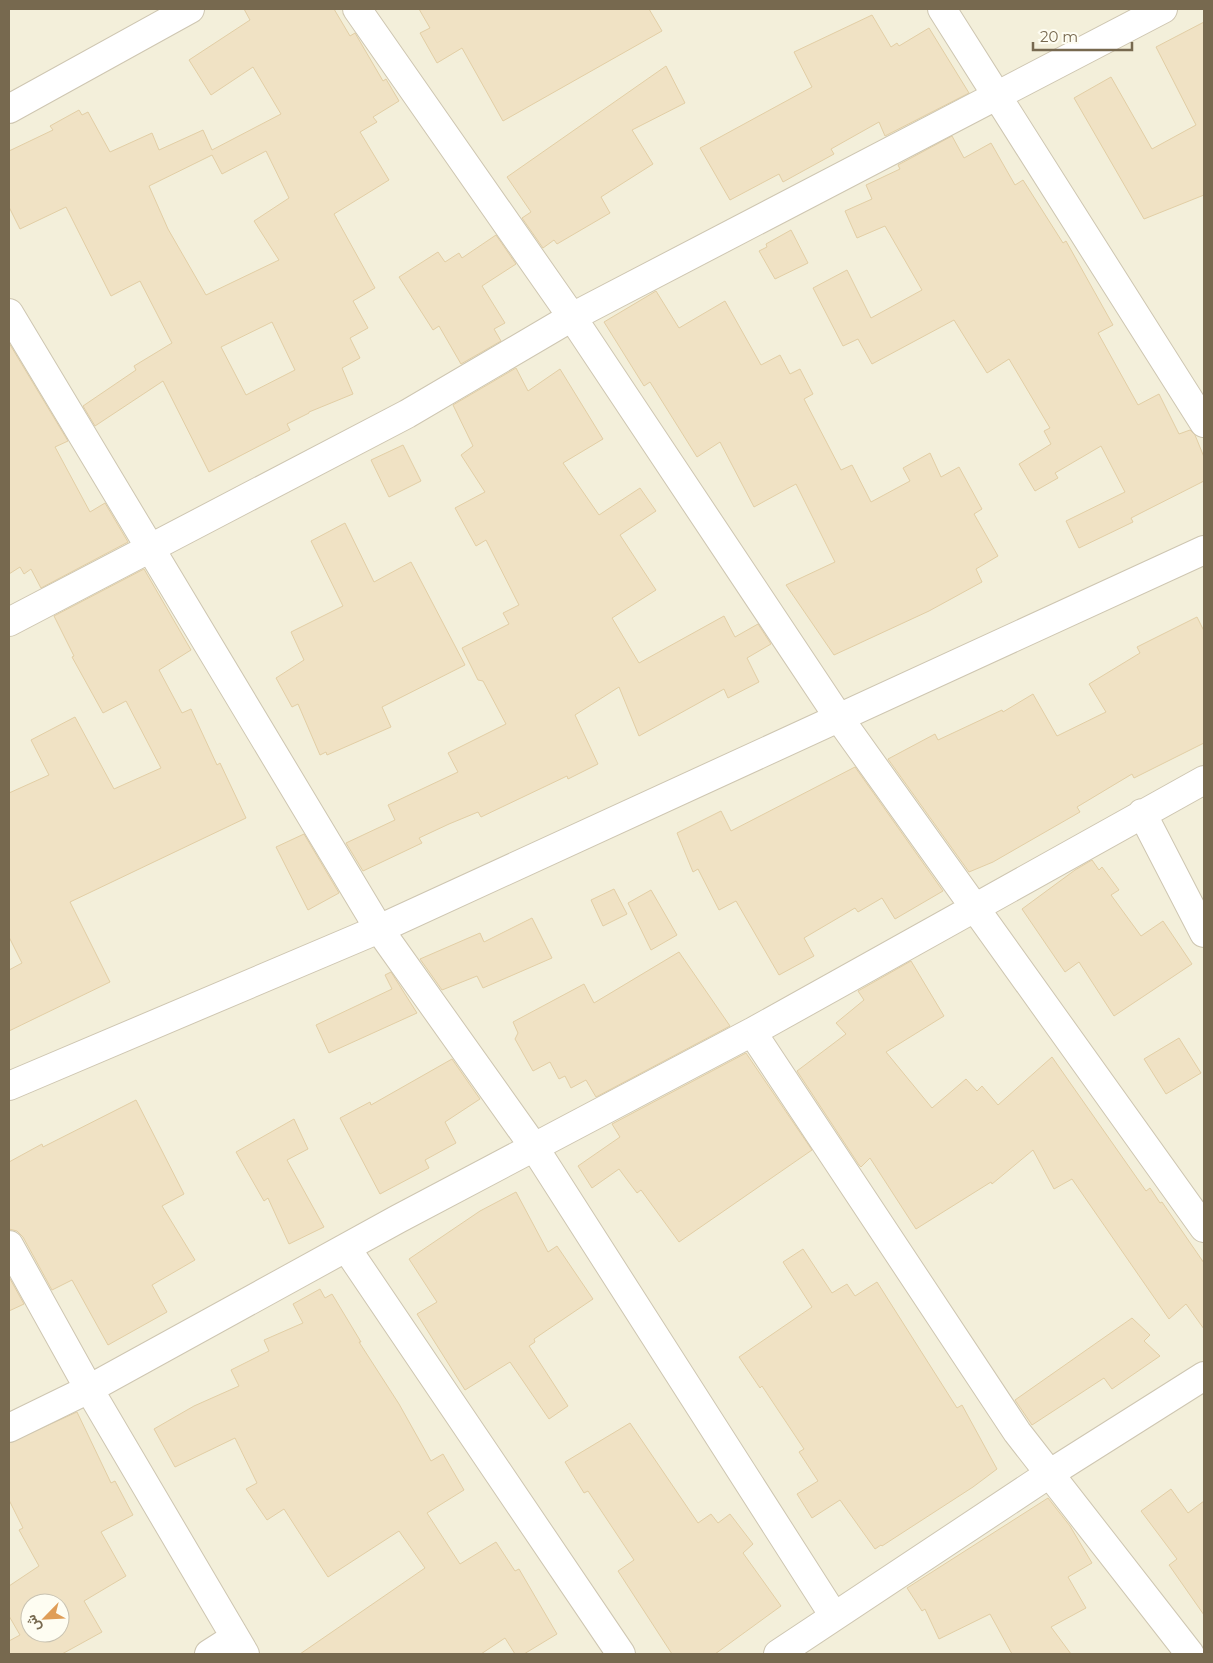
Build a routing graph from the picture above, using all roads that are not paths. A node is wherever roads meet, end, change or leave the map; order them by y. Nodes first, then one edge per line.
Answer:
1 (190, 9) edge
2 (357, 9) edge
3 (942, 9) edge
4 (1163, 9) edge
5 (997, 94) junction
6 (9, 109) edge
7 (9, 315) edge
8 (572, 317) junction
9 (1204, 423) edge
10 (149, 547) junction
11 (1204, 550) edge
12 (9, 622) edge
13 (839, 718) junction
14 (1204, 780) edge
15 (1142, 813) junction
16 (975, 906) junction
17 (378, 929) junction
18 (1204, 933) edge
19 (752, 1032) junction
20 (9, 1086) edge
21 (534, 1147) junction
22 (1204, 1228) edge
23 (9, 1245) edge
24 (347, 1249) junction
25 (1204, 1376) edge
26 (89, 1389) junction
27 (9, 1428) edge
28 (1049, 1474) junction
29 (834, 1616) junction
30 (239, 1646) edge
31 (209, 1654) edge
32 (621, 1654) edge
33 (778, 1654) edge
34 (1190, 1654) edge

1 - 6 street
2 - 8 street
3 - 5 street
4 - 5 street
5 - 8 street
5 - 9 street
7 - 10 street
8 - 10 street
8 - 13 street
10 - 12 street
10 - 17 street
11 - 13 street
13 - 16 street
13 - 17 street
14 - 15 street
15 - 16 street
15 - 18 street
16 - 19 street
16 - 22 street
17 - 20 street
17 - 21 street
19 - 21 street
19 - 28 street
21 - 24 street
21 - 29 street
23 - 26 street
24 - 26 street
24 - 32 street
25 - 28 street
26 - 27 street
26 - 30 street
28 - 29 street
28 - 34 street
29 - 33 street
30 - 31 street

